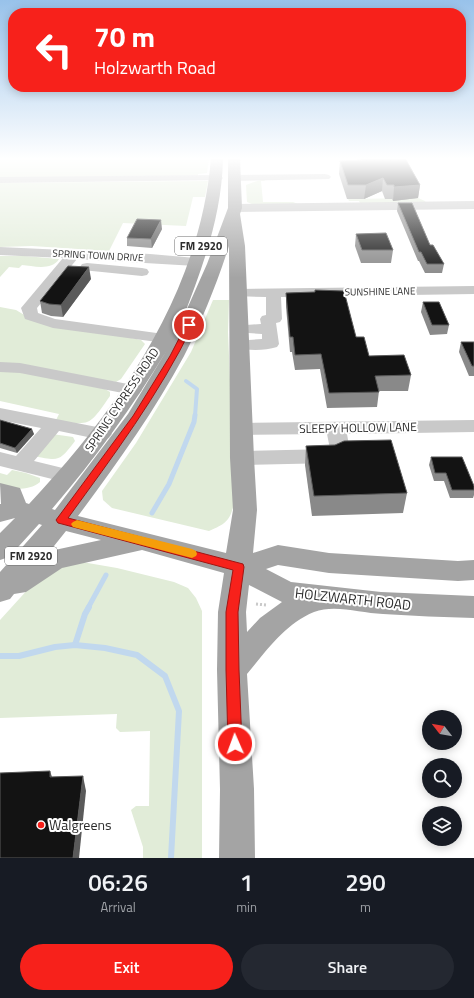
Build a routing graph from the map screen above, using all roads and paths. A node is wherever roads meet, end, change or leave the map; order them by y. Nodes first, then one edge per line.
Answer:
1 (213, 198) edge
2 (223, 198) edge
3 (234, 198) edge
4 (474, 205) edge
5 (234, 211) junction
6 (0, 251) edge
7 (196, 262) junction
8 (66, 264) junction
9 (142, 272) dead end
10 (474, 290) edge
11 (238, 293) junction
12 (273, 293) junction
13 (196, 310) junction
14 (240, 336) junction
15 (164, 338) junction
16 (0, 367) edge
17 (133, 390) junction
18 (0, 414) edge
19 (54, 425) junction
20 (474, 426) edge
21 (336, 428) junction
22 (242, 429) junction
23 (102, 434) junction
24 (242, 458) junction
25 (0, 459) edge
26 (20, 464) junction
27 (68, 476) junction
28 (12, 507) edge
29 (62, 520) junction
30 (143, 541) junction
31 (0, 550) edge
32 (239, 567) junction
33 (474, 570) edge
34 (0, 593) edge
35 (328, 598) junction
36 (474, 607) edge
37 (232, 670) junction
38 (237, 858) edge

1 - 7 main road, SPRING CYPRESS ROAD / FM 2920
2 - 5 main road
3 - 5 main road, SPRING CYPRESS ROAD / FM 2920
4 - 5 street
5 - 11 main road
5 - 13 main road, SPRING CYPRESS ROAD / FM 2920
6 - 8 street, SPRING TOWN DRIVE
7 - 8 street, SPRING TOWN DRIVE
7 - 13 main road
7 - 15 main road, SPRING CYPRESS ROAD / FM 2920
8 - 9 street
8 - 15 street
10 - 12 street, SUNSHINE LANE
11 - 12 street, SUNSHINE LANE
11 - 14 main road
12 - 14 street
13 - 29 main road, SPRING CYPRESS ROAD / FM 2920
14 - 22 main road
15 - 17 main road, SPRING CYPRESS ROAD / FM 2920
16 - 17 street
17 - 23 main road, SPRING CYPRESS ROAD / FM 2920
18 - 19 street
19 - 23 street
19 - 26 street
20 - 21 street, SLEEPY HOLLOW LANE
21 - 22 street, SLEEPY HOLLOW LANE
21 - 24 street
22 - 24 main road
23 - 27 main road, SPRING CYPRESS ROAD / FM 2920
24 - 32 main road
25 - 26 street
26 - 27 street
27 - 28 main road, SPRING CYPRESS ROAD / FM 2920
28 - 29 main road, HOLZWARTH ROAD
28 - 31 main road, FM 2920 / FM 2920
29 - 30 main road, HOLZWARTH ROAD
29 - 34 main road, FM 2920 / FM 2920
30 - 32 main road, HOLZWARTH ROAD
30 - 34 main road
32 - 33 main road
32 - 35 main road, HOLZWARTH ROAD
32 - 37 main road
35 - 36 main road, HOLZWARTH ROAD
35 - 37 main road
37 - 38 main road

